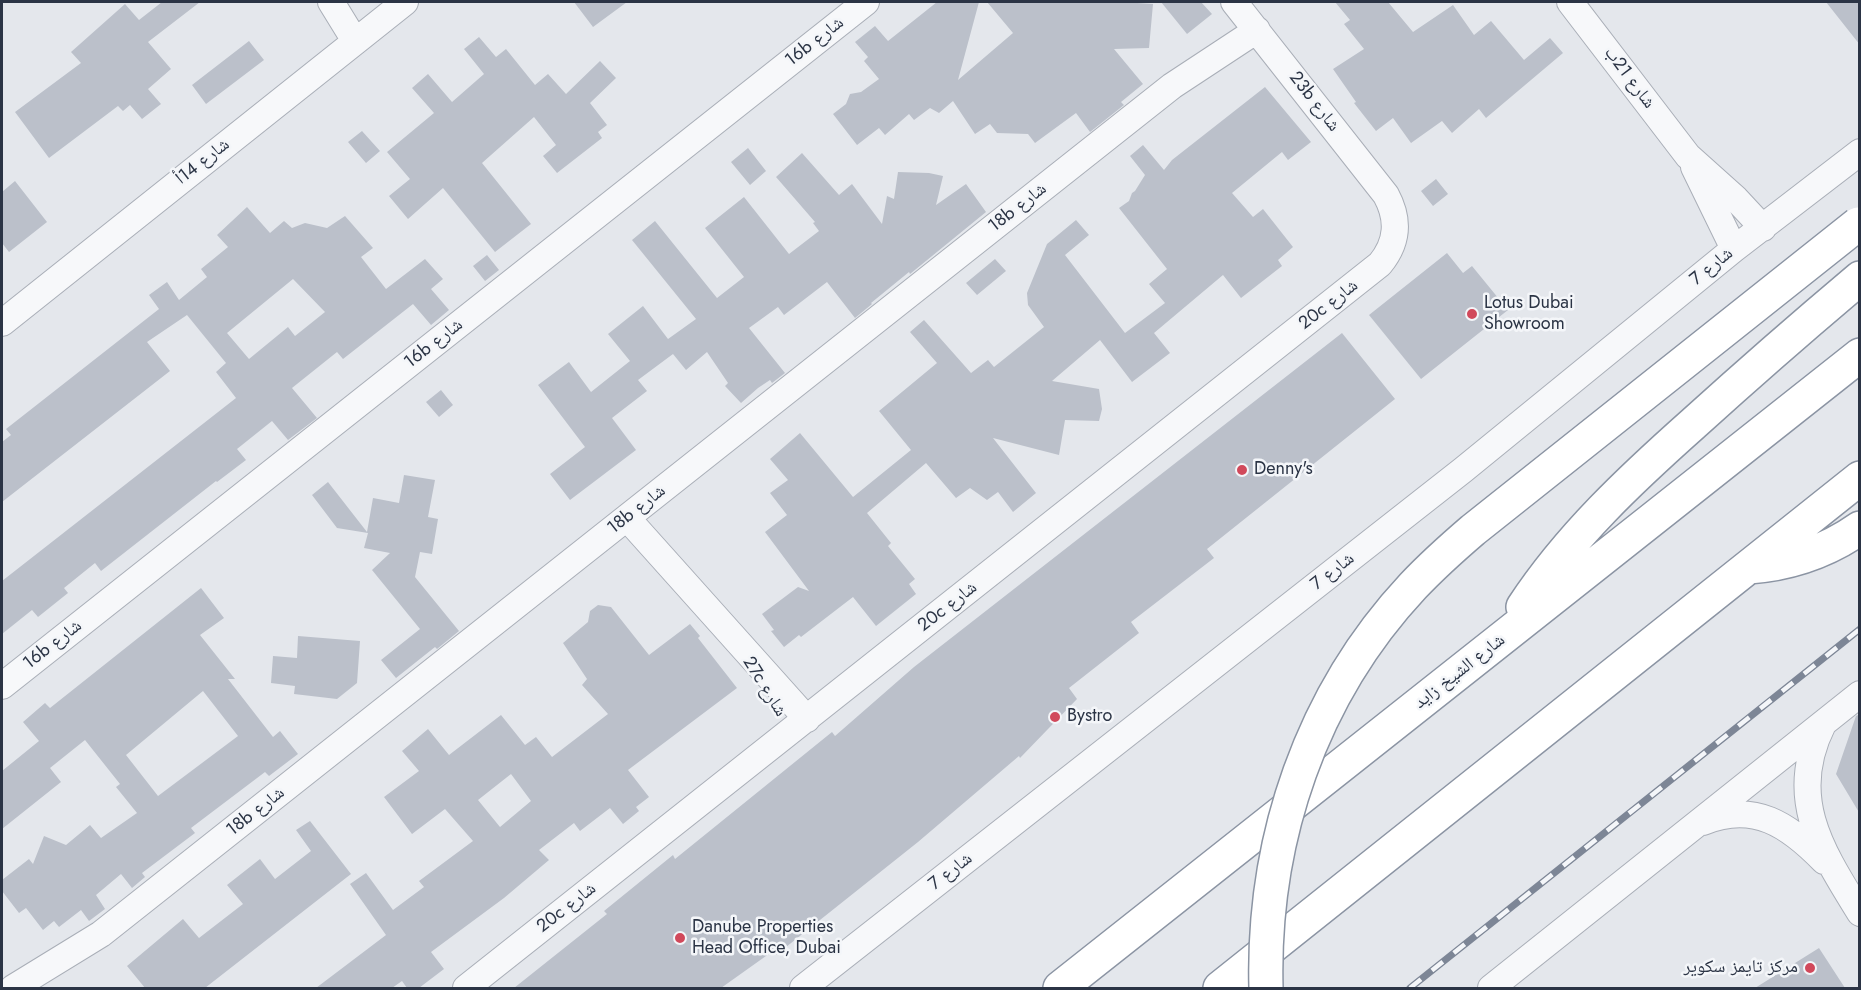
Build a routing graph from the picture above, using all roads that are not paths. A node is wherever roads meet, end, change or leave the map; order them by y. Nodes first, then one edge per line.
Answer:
1 (332, 2) edge
2 (349, 2) edge
3 (405, 2) edge
4 (867, 2) edge
5 (1570, 2) edge
6 (1246, 16) edge
7 (363, 35) junction
8 (1860, 152) edge
9 (1688, 156) junction
10 (1391, 205) joint
11 (1859, 224) edge
12 (1763, 228) junction
13 (1734, 249) junction
14 (1860, 278) edge
15 (2, 323) edge
16 (1860, 355) edge
17 (1860, 478) edge
18 (634, 513) junction
19 (1860, 528) edge
20 (1747, 567) junction
21 (1502, 639) junction
22 (2, 686) edge
23 (1860, 694) edge
24 (1825, 721) junction
25 (799, 725) junction
26 (1691, 828) junction
27 (1836, 875) junction
28 (1860, 913) edge
29 (101, 934) junction
30 (10, 983) edge
31 (40, 988) edge
32 (465, 988) edge
33 (803, 988) edge
34 (1060, 988) edge
35 (1220, 988) edge
36 (1266, 988) edge
37 (1491, 988) edge

1 - 7 street
2 - 7 street
3 - 7 street, شارع 14أ
4 - 22 street, 16b شارع
5 - 9 street, شارع 21ب
6 - 10 street, 23b شارع
6 - 18 street, 18b شارع
7 - 15 street, شارع 14أ
8 - 12 street, شارع 7
9 - 12 street, شارع 21ب
9 - 13 street, شارع 21ب
10 - 25 street, 20c شارع
11 - 36 highway, bridge
12 - 13 street, شارع 7
13 - 33 street, شارع 7
14 - 21 highway
16 - 21 highway, شارع الشيخ زايد
17 - 20 highway
18 - 25 street, 27c شارع
18 - 29 street, 18b شارع
19 - 20 highway
20 - 35 highway
21 - 34 highway, شارع الشيخ زايد
23 - 24 street
24 - 26 street
24 - 27 street
25 - 32 street, 20c شارع
26 - 27 street
26 - 37 street
27 - 28 street
29 - 30 street, 18b شارع
29 - 31 street, 18b شارع

